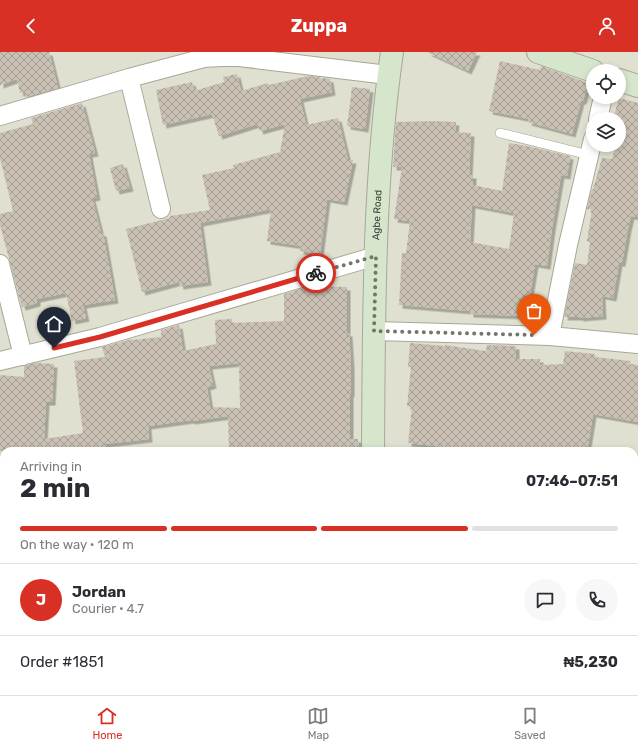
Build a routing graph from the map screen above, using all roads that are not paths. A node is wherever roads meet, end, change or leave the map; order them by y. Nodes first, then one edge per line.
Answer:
1 (392, 52) edge
2 (538, 52) edge
3 (586, 69) edge
4 (388, 75) junction
5 (129, 78) junction
6 (626, 82) edge
7 (638, 86) edge
8 (0, 116) edge
9 (500, 133) dead end
10 (586, 146) edge
11 (590, 152) edge
12 (160, 209) dead end
13 (376, 256) junction
14 (0, 264) edge
15 (374, 331) junction
16 (550, 336) junction
17 (638, 344) edge
18 (23, 356) junction
19 (0, 361) edge
20 (373, 447) edge

1 - 4 street, Agbe Road
2 - 3 street
4 - 5 street
4 - 13 street, Agbe Road
5 - 8 street
5 - 12 street
6 - 7 street
9 - 10 lane
11 - 16 street
13 - 15 street, Agbe Road
13 - 18 street
14 - 18 street
15 - 16 street
15 - 20 street, Agbe Road
16 - 17 street
18 - 19 street

